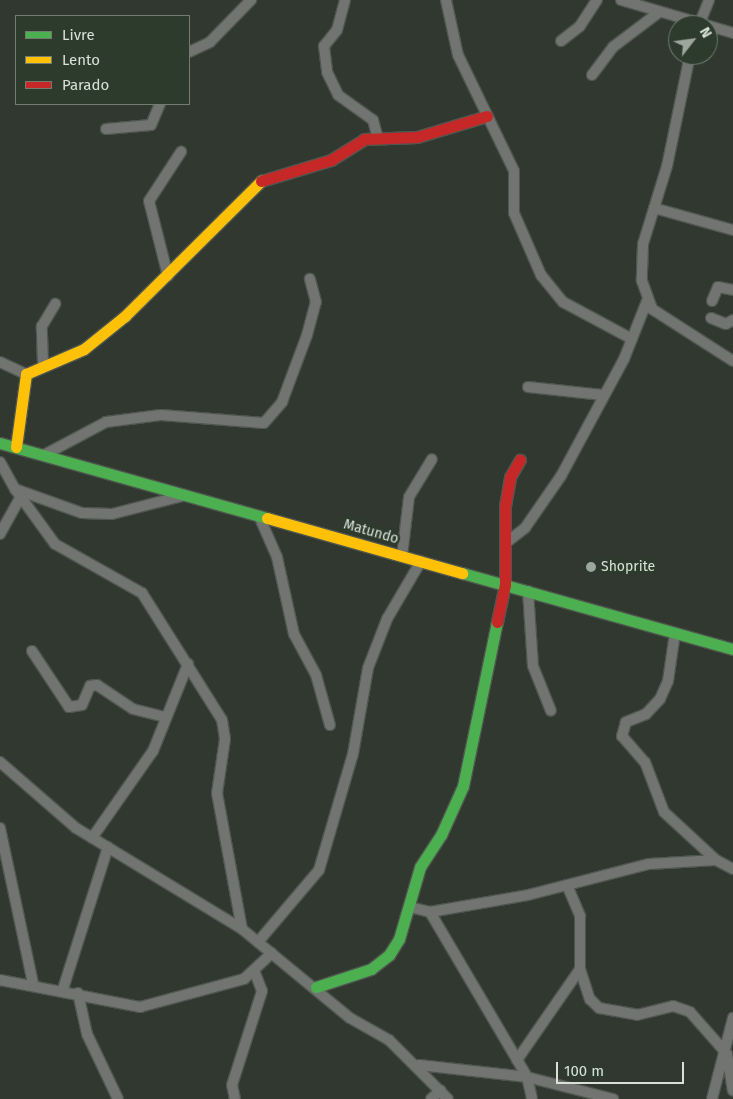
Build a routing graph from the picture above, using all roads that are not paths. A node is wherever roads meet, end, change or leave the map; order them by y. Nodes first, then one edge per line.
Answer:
1 (251, 0) edge
2 (345, 0) edge
3 (446, 0) edge
4 (597, 0) edge
5 (621, 0) edge
6 (709, 0) edge
7 (658, 14) junction
8 (702, 15) edge
9 (668, 16) edge
10 (718, 29) edge
11 (733, 33) edge
12 (561, 42) dead end
13 (190, 51) edge
14 (688, 65) edge
15 (592, 75) dead end
16 (160, 105) edge
17 (487, 116) junction
18 (106, 129) dead end
19 (378, 135) junction
20 (181, 152) dead end
21 (654, 208) junction
22 (733, 230) edge
23 (168, 276) junction
24 (310, 279) dead end
25 (733, 290) edge
26 (647, 301) junction
27 (712, 301) dead end
28 (55, 304) dead end
29 (711, 318) dead end
30 (731, 323) edge
31 (632, 339) junction
32 (733, 361) edge
33 (0, 362) edge
34 (43, 363) junction
35 (26, 374) junction
36 (528, 387) dead end
37 (602, 395) junction
38 (0, 443) edge
39 (16, 447) junction
40 (44, 455) junction
41 (432, 460) dead end
42 (520, 460) dead end
43 (0, 462) edge
44 (17, 493) junction
45 (182, 496) junction
46 (259, 516) junction
47 (0, 534) edge
48 (507, 542) junction
49 (402, 556) junction
50 (421, 561) junction
51 (505, 585) junction
52 (528, 592) junction
53 (675, 633) junction
54 (733, 649) edge
55 (32, 651) dead end
56 (188, 664) junction
57 (551, 711) dead end
58 (164, 717) junction
59 (330, 725) dead end
60 (0, 762) edge
61 (0, 828) edge
62 (92, 838) junction
63 (108, 847) junction
64 (716, 860) junction
65 (733, 869) edge
66 (567, 885) junction
67 (410, 907) junction
68 (430, 912) junction
69 (242, 929) junction
70 (258, 942) junction
71 (272, 953) junction
72 (580, 969) junction
73 (255, 973) junction
74 (0, 980) edge
75 (33, 984) junction
76 (316, 987) junction
77 (63, 989) junction
78 (78, 993) junction
79 (733, 1018) edge
80 (731, 1037) edge
81 (727, 1054) junction
82 (517, 1060) junction
83 (419, 1065) junction
84 (527, 1077) junction
85 (440, 1090) junction
86 (733, 1091) edge
87 (118, 1099) edge
88 (235, 1099) edge
89 (432, 1099) edge
90 (448, 1099) edge
91 (532, 1099) edge
92 (613, 1099) edge
93 (712, 1099) edge

1 - 13 street
2 - 19 street
3 - 17 street
4 - 12 street
5 - 7 street
6 - 8 street
7 - 9 street
7 - 15 street
10 - 11 street
14 - 21 street
16 - 18 street
17 - 19 street
17 - 31 street
19 - 23 street
20 - 23 street
21 - 22 street
21 - 26 street
23 - 34 street
24 - 40 street
25 - 27 street
26 - 31 street
26 - 32 street
28 - 34 street
29 - 30 street
31 - 37 street
33 - 35 street
34 - 35 street
35 - 39 street
36 - 37 street
37 - 48 street
38 - 39 street, Matundo
39 - 40 street, Matundo
40 - 45 street, Matundo
41 - 49 street
42 - 48 street
43 - 44 street
44 - 45 street
44 - 47 street
44 - 56 street
45 - 46 street, Matundo
46 - 49 street, Matundo
46 - 59 street
48 - 51 street
49 - 50 street, Matundo
50 - 51 street, Matundo
50 - 70 street
51 - 52 street, Matundo
51 - 67 street
52 - 53 street, Matundo
52 - 57 street
53 - 54 street, Matundo
53 - 64 street
55 - 58 street
56 - 58 street
56 - 69 street
58 - 62 street
60 - 62 street
61 - 75 street
62 - 63 street
63 - 69 street
63 - 77 street
64 - 65 street
64 - 66 street
66 - 68 street
66 - 72 street
67 - 68 street
67 - 76 street
68 - 82 street
69 - 70 street
70 - 71 street
71 - 73 street
71 - 76 street
72 - 81 street
72 - 82 street
73 - 78 street
73 - 88 street
74 - 75 street
75 - 77 street
76 - 83 street
77 - 78 street
78 - 87 street
79 - 80 street
80 - 81 street
81 - 86 street
81 - 93 street
82 - 84 street
83 - 84 street
83 - 85 street
84 - 91 street
84 - 92 street
85 - 89 street
85 - 90 street

